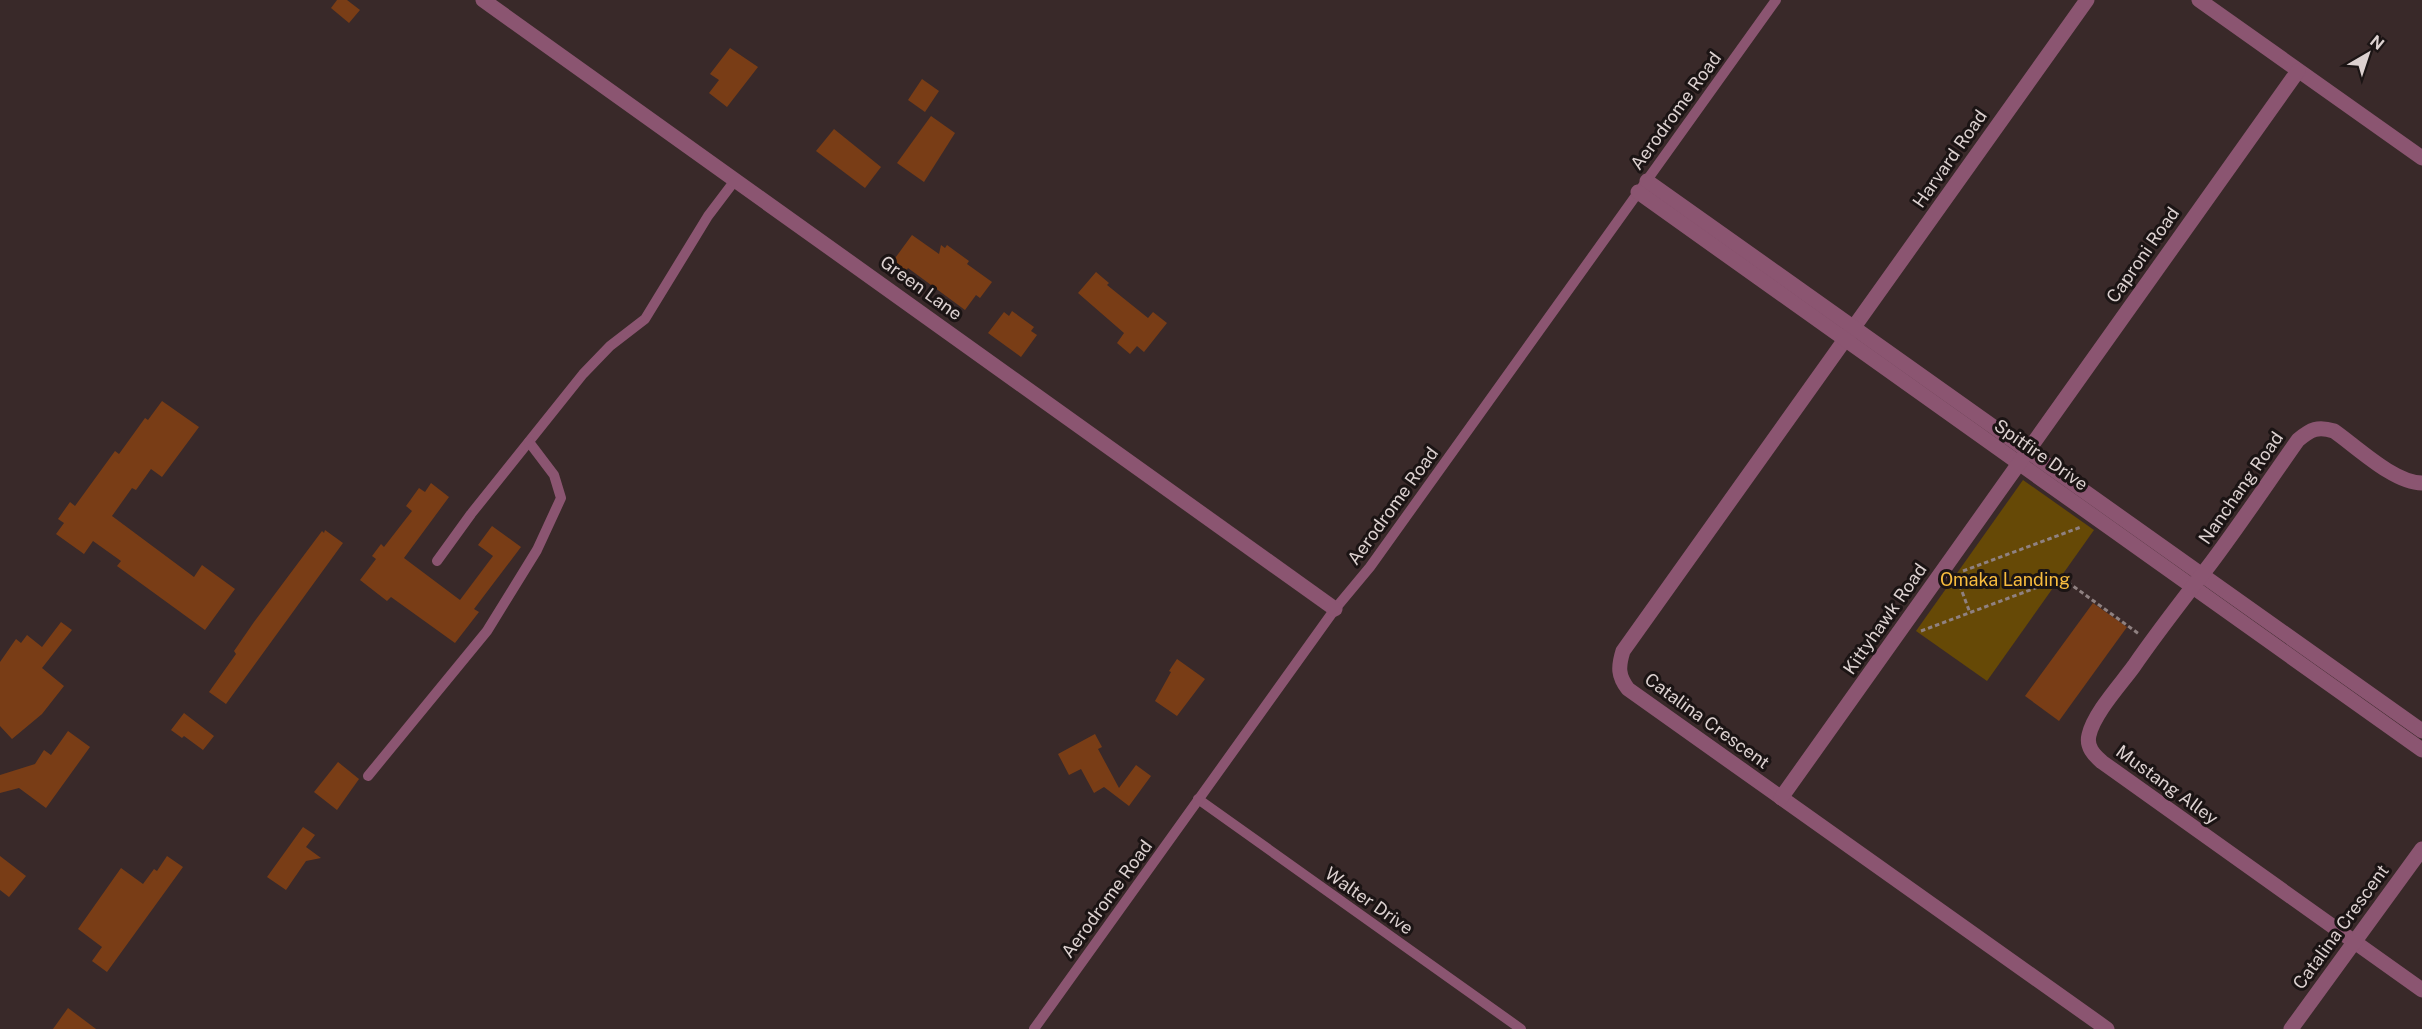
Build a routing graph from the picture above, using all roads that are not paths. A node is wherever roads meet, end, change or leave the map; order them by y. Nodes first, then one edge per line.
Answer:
1 (483, 0) edge
2 (1776, 0) edge
3 (2087, 0) edge
4 (2199, 0) edge
5 (2298, 71) junction
6 (2422, 158) edge
7 (736, 179) junction
8 (1642, 186) junction
9 (1854, 327) junction
10 (1844, 340) junction
11 (529, 442) junction
12 (2024, 457) junction
13 (2422, 483) edge
14 (437, 561) dead end
15 (2197, 580) junction
16 (1335, 609) junction
17 (2422, 731) edge
18 (2422, 750) edge
19 (368, 776) dead end
20 (1781, 798) junction
21 (1198, 799) junction
22 (2422, 849) edge
23 (2355, 942) junction
24 (2422, 990) edge
25 (1034, 1029) edge
26 (1521, 1029) edge
27 (2107, 1029) edge
28 (2291, 1029) edge

1 - 7 street, Green Lane
2 - 8 lane, Aerodrome Road
3 - 9 street, Harvard Road
4 - 5 street
5 - 6 street
5 - 12 street, Caproni Road
7 - 11 lane
7 - 16 street, Green Lane
8 - 9 street, Spitfire Drive
8 - 10 street, Spitfire Drive
8 - 16 lane, Aerodrome Road
9 - 10 street, Harvard Road
9 - 12 street, Spitfire Drive
10 - 12 street, Spitfire Drive
10 - 20 street, Catalina Crescent
11 - 14 lane
11 - 19 lane
12 - 15 street, Spitfire Drive
12 - 20 street, Kittyhawk Road
13 - 15 street, Nanchang Road
15 - 17 street, Spitfire Drive
15 - 18 street, Spitfire Drive
15 - 23 street, Mustang Alley
16 - 21 lane, Aerodrome Road
20 - 27 street, Catalina Crescent
21 - 25 lane, Aerodrome Road
21 - 26 lane, Walter Drive
22 - 23 street, Catalina Crescent
23 - 24 street
23 - 28 street, Catalina Crescent

